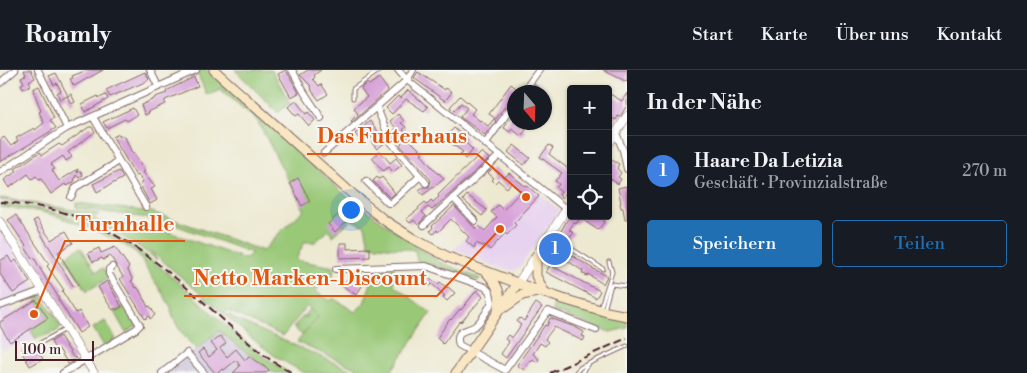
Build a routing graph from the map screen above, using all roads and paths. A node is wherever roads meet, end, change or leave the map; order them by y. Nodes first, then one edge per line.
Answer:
1 (15, 70) edge
2 (38, 70) edge
3 (150, 70) edge
4 (196, 70) edge
5 (214, 70) edge
6 (292, 70) edge
7 (380, 70) edge
8 (398, 70) edge
9 (413, 70) edge
10 (539, 70) edge
11 (407, 80) junction
12 (0, 83) edge
13 (530, 84) edge
14 (158, 86) junction
15 (353, 98) dead end
16 (377, 108) junction
17 (507, 114) edge
18 (93, 116) junction
19 (627, 116) edge
20 (321, 118) dead end
21 (67, 128) junction
22 (616, 133) junction
23 (612, 139) edge
24 (485, 144) junction
25 (625, 150) edge
26 (324, 153) dead end
27 (500, 155) junction
28 (118, 160) junction
29 (627, 169) edge
30 (0, 172) edge
31 (420, 176) junction
32 (366, 181) dead end
33 (426, 183) dead end
34 (72, 197) dead end
35 (453, 198) junction
36 (567, 205) edge
37 (146, 206) dead end
38 (567, 208) edge
39 (475, 221) dead end
40 (0, 222) edge
41 (424, 225) dead end
42 (550, 235) junction
43 (536, 256) junction
44 (609, 262) dead end
45 (112, 267) dead end
46 (336, 269) dead end
47 (603, 269) dead end
48 (486, 272) junction
49 (518, 283) junction
50 (627, 286) edge
51 (43, 290) junction
52 (545, 293) junction
53 (0, 306) edge
54 (602, 311) junction
55 (497, 313) junction
56 (627, 316) edge
57 (67, 328) junction
58 (596, 330) dead end
59 (627, 346) edge
60 (43, 351) dead end
61 (470, 352) junction
62 (86, 360) junction
63 (590, 362) junction
64 (63, 373) edge
65 (94, 373) edge
66 (162, 373) edge
67 (204, 373) edge
68 (456, 373) edge
69 (575, 373) edge
70 (581, 373) edge

1 - 12 street
2 - 21 street
3 - 14 street
4 - 14 street
5 - 48 main road
6 - 20 street
7 - 15 lane
8 - 11 street
9 - 11 street
10 - 13 street
11 - 16 street
11 - 24 street
14 - 18 street
16 - 26 street
16 - 31 street
17 - 24 street
18 - 21 street
18 - 28 street
19 - 22 street
21 - 30 street
22 - 23 street
22 - 25 street
24 - 27 street
25 - 29 street
27 - 35 street
27 - 36 street
28 - 34 street
28 - 37 street
31 - 32 street
31 - 33 street
35 - 39 street
35 - 41 street
38 - 42 street
40 - 51 street
42 - 43 street
42 - 47 lane
43 - 49 street
43 - 52 main road
44 - 54 lane
45 - 62 street
46 - 61 street
48 - 49 main road
48 - 55 main road
49 - 52 main road
49 - 55 main road
50 - 54 lane
51 - 53 street
51 - 57 street
52 - 54 main road
52 - 55 main road
54 - 56 main road
55 - 61 main road
57 - 60 lane
57 - 62 street
58 - 61 street
59 - 63 lane
61 - 68 main road
62 - 64 street
62 - 65 street
63 - 69 lane
63 - 70 lane
66 - 67 street

